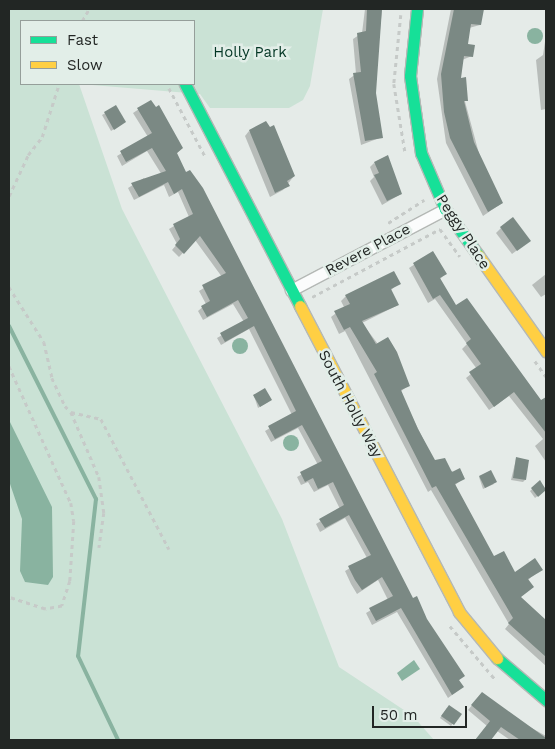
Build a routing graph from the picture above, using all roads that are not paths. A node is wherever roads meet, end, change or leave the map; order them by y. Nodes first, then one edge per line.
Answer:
1 (417, 9) edge
2 (186, 85) edge
3 (445, 209) junction
4 (291, 290) junction
5 (544, 344) edge
6 (546, 700) edge

1 - 3 street, Peggy Place
2 - 4 street, South Holly Way
3 - 4 street, Revere Place
3 - 5 street, Peggy Place
4 - 6 street, South Holly Way

